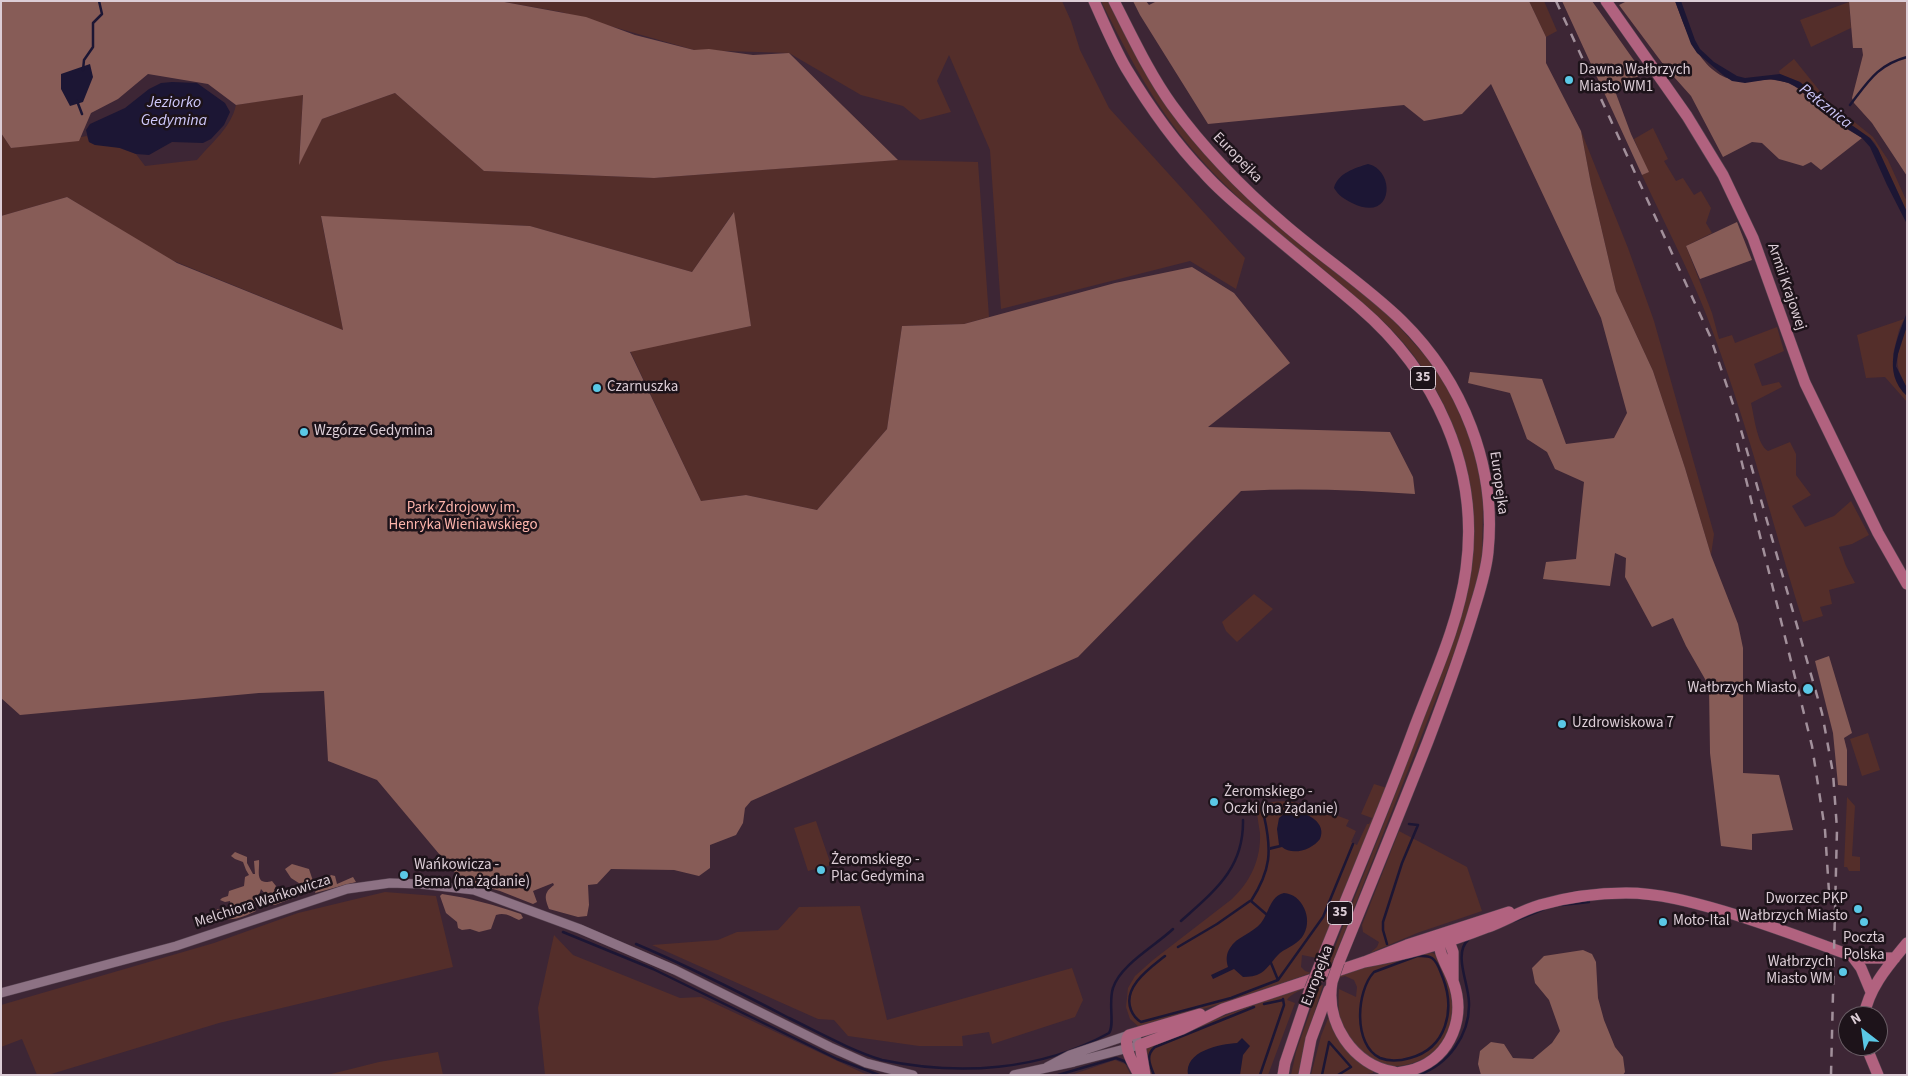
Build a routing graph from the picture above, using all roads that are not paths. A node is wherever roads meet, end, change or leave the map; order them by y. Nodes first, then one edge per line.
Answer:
1 (1094, 1) edge
2 (1114, 1) edge
3 (1606, 1) edge
4 (1907, 584) edge
5 (1443, 940) junction
6 (1907, 943) edge
7 (1852, 956) junction
8 (1895, 958) junction
9 (1332, 982) junction
10 (1871, 992) junction
11 (1, 993) edge
12 (1866, 1006) edge
13 (1224, 1009) junction
14 (1129, 1035) junction
15 (1140, 1044) junction
16 (1127, 1048) junction
17 (1870, 1056) edge
18 (1285, 1063) junction
19 (1047, 1067) junction
20 (1390, 1074) edge
21 (913, 1075) edge
22 (1014, 1075) edge
23 (1139, 1075) edge
24 (1145, 1075) edge
25 (1278, 1075) edge
26 (1283, 1075) edge
27 (1304, 1075) edge
28 (1878, 1075) edge

1 - 18 main road, Europejka / 35, bridge
2 - 9 main road, Europejka / 35, bridge
3 - 4 main road, Armii Krajowej
5 - 7 main road
5 - 13 main road
5 - 20 main road
6 - 8 main road
7 - 8 main road
7 - 10 main road
8 - 10 main road
9 - 20 main road
9 - 27 main road, Europejka / 35
10 - 12 main road
11 - 21 street, Melchiora Wańkowicza
13 - 14 main road
13 - 15 main road
14 - 15 street
14 - 16 main road
14 - 19 street
15 - 16 street
15 - 24 main road
16 - 19 street
16 - 23 main road
17 - 28 main road
18 - 25 main road
18 - 26 main road, Europejka / 35
19 - 22 street

